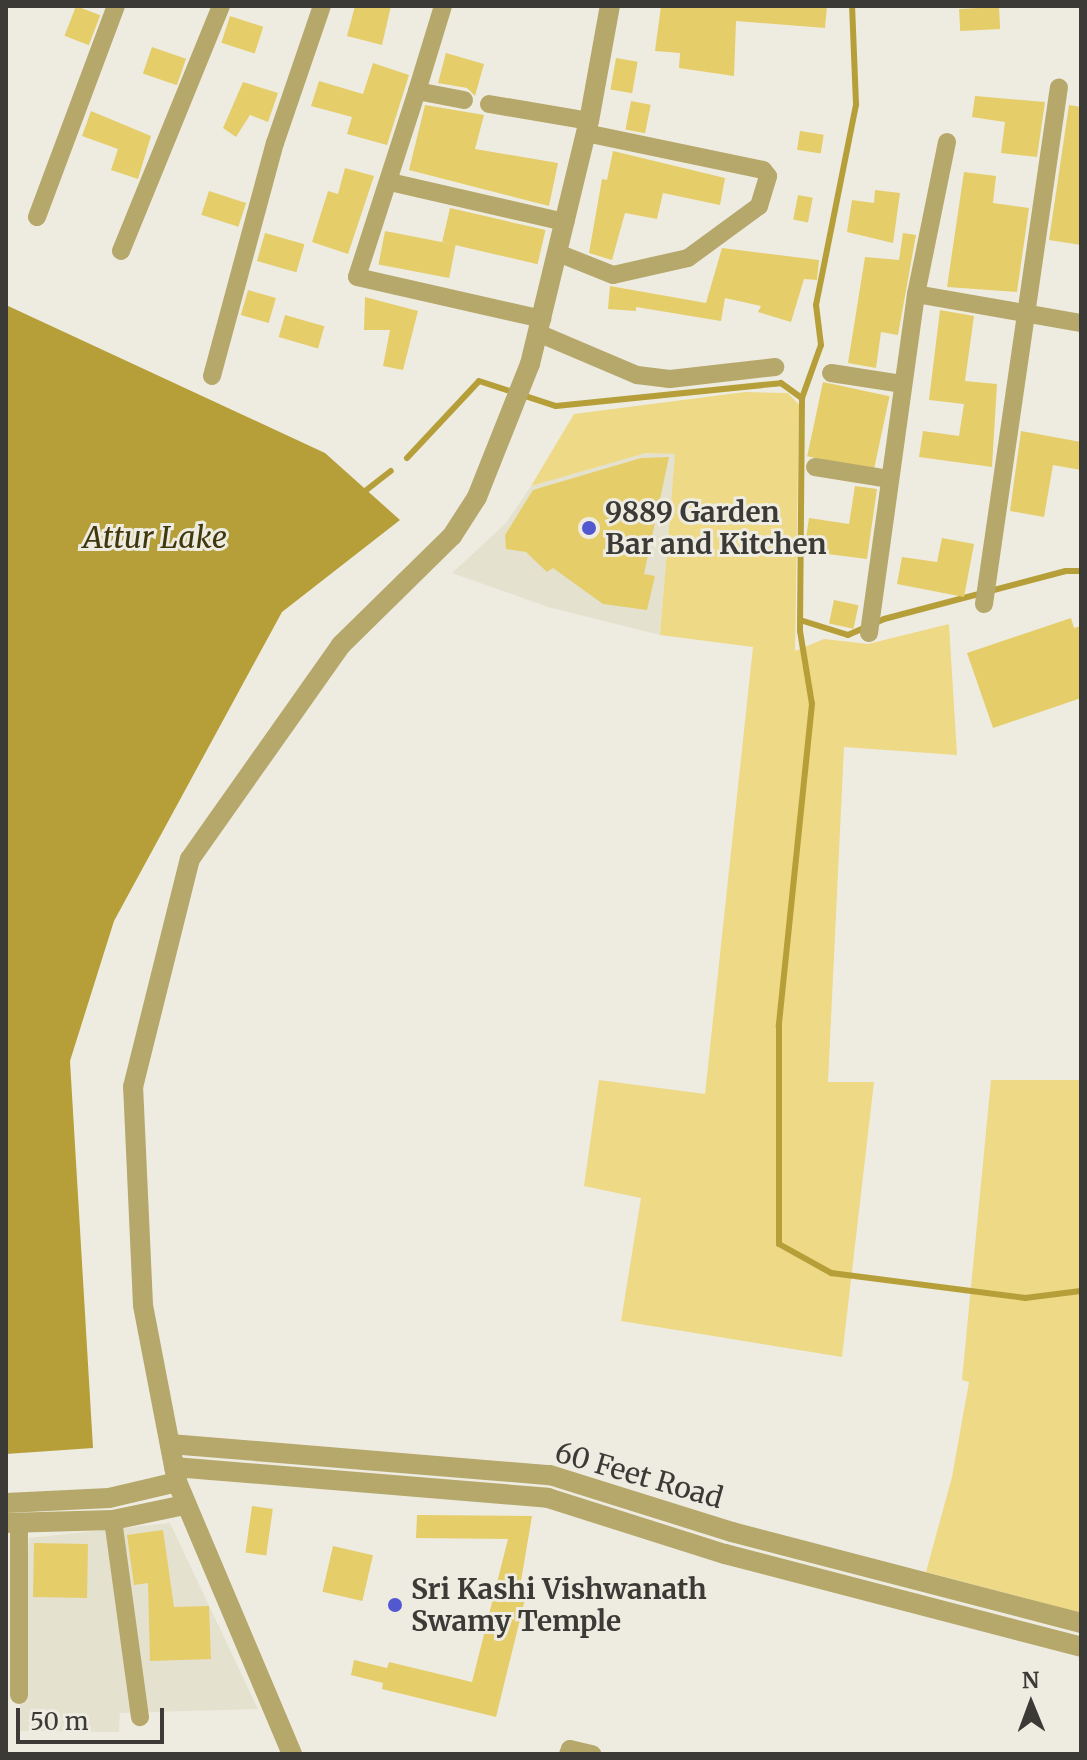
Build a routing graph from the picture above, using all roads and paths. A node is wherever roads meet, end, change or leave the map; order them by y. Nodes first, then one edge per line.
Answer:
1 (116, 6) edge
2 (221, 6) edge
3 (322, 6) edge
4 (443, 6) edge
5 (610, 6) edge
6 (1059, 87) dead end
7 (417, 91) junction
8 (464, 100) dead end
9 (489, 104) dead end
10 (588, 127) junction
11 (947, 142) dead end
12 (390, 182) junction
13 (37, 217) dead end
14 (565, 222) junction
15 (121, 251) dead end
16 (558, 253) junction
17 (916, 294) junction
18 (1024, 313) junction
19 (1081, 323) edge
20 (540, 326) junction
21 (775, 367) dead end
22 (831, 373) dead end
23 (212, 376) dead end
24 (903, 384) junction
25 (815, 467) dead end
26 (890, 479) junction
27 (984, 604) dead end
28 (869, 633) dead end
29 (170, 1444) junction
30 (175, 1474) junction
31 (6, 1503) edge
32 (184, 1505) junction
33 (113, 1520) junction
34 (12, 1522) edge
35 (1081, 1623) edge
36 (1081, 1647) edge
37 (19, 1695) dead end
38 (140, 1717) dead end
39 (292, 1754) edge
40 (568, 1754) edge
41 (592, 1754) edge

1 - 13 street
2 - 15 street
3 - 23 street
4 - 7 street
5 - 10 street
6 - 18 street
7 - 8 street
7 - 12 street
9 - 10 street
10 - 14 street
10 - 16 street
11 - 17 street
12 - 14 street
12 - 20 street
14 - 16 street
16 - 20 street
17 - 18 street
17 - 24 street
18 - 19 street
18 - 27 street
20 - 21 street
20 - 29 street
22 - 24 street
24 - 26 street
25 - 26 street
26 - 28 street
29 - 30 street
29 - 35 street, 60 Feet Road
30 - 31 street, 60 Feet Road
30 - 32 street
30 - 36 street, 60 Feet Road
32 - 33 street
32 - 39 street
33 - 34 street
33 - 38 street
34 - 37 street
40 - 41 street

